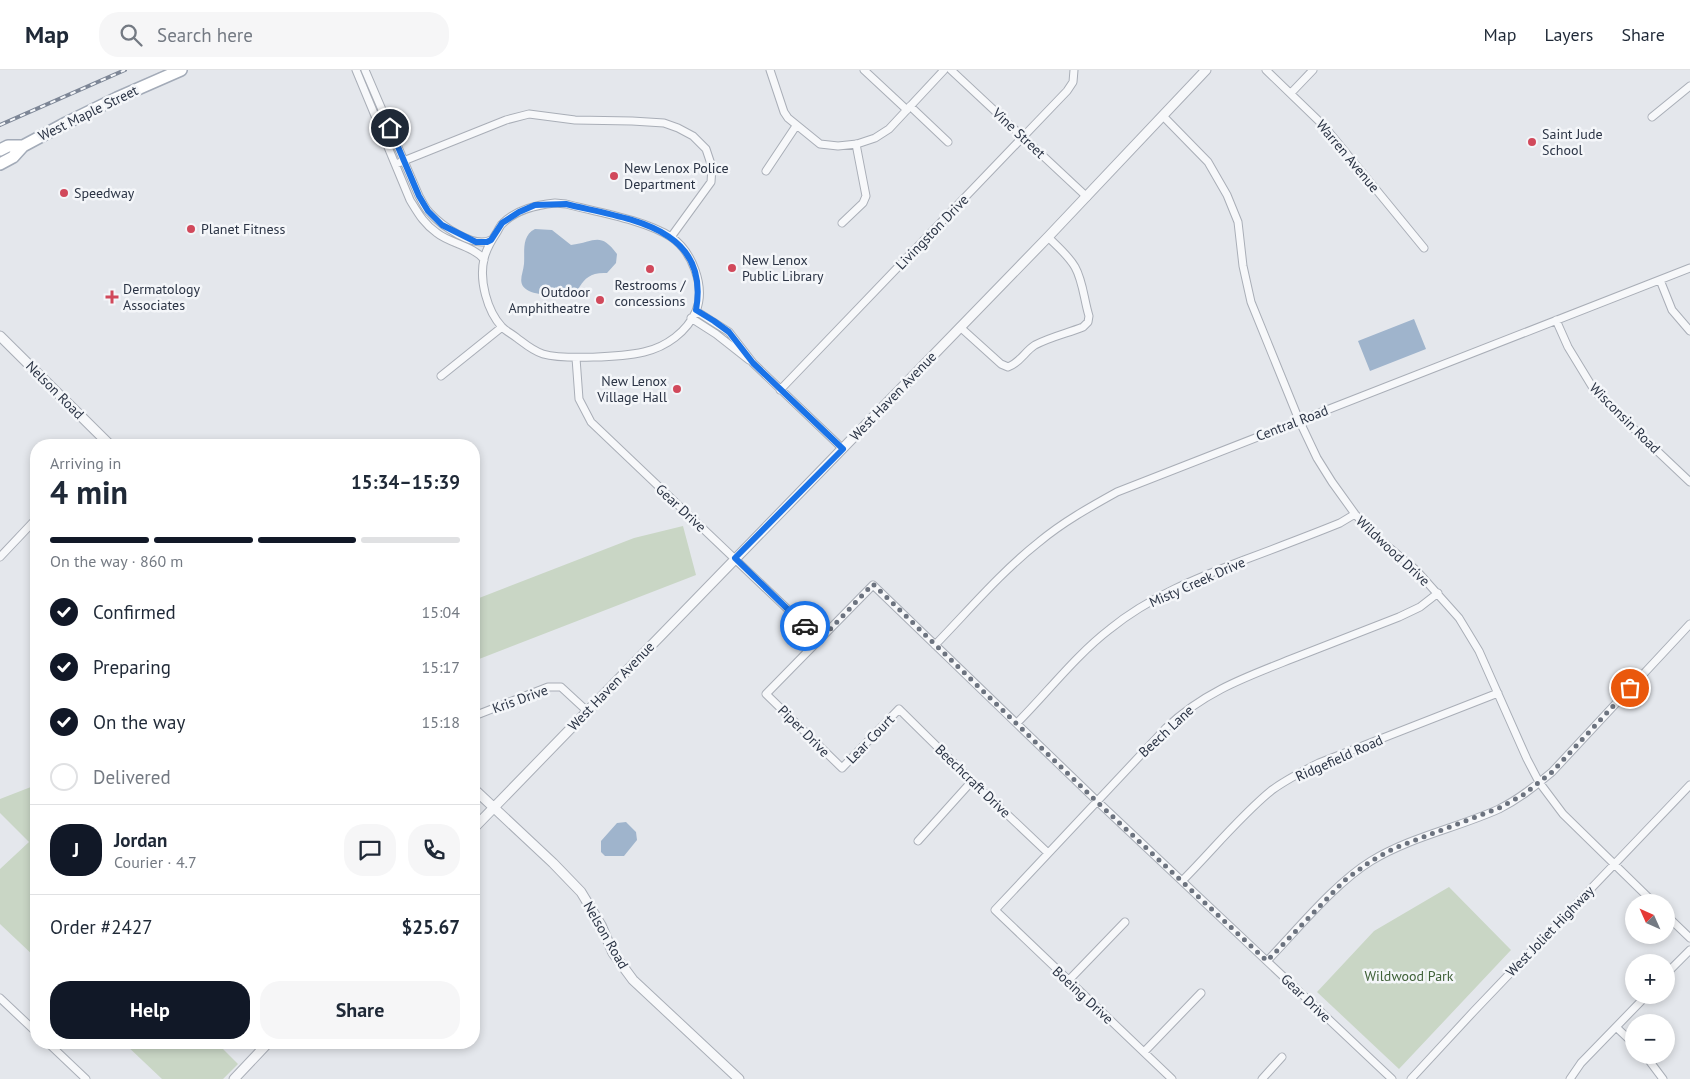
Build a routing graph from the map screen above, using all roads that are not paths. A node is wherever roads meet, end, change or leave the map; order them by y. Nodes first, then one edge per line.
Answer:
1 (181, 70) edge
2 (356, 70) edge
3 (365, 70) edge
4 (770, 70) edge
5 (864, 70) edge
6 (944, 70) edge
7 (951, 70) edge
8 (1074, 70) edge
9 (1206, 70) edge
10 (1266, 70) edge
11 (1313, 70) edge
12 (1690, 86) edge
13 (1291, 93) junction
14 (908, 108) junction
15 (1163, 116) junction
16 (1652, 117) dead end
17 (796, 126) junction
18 (1024, 137) junction
19 (948, 142) dead end
20 (856, 144) junction
21 (23, 146) junction
22 (0, 150) edge
23 (404, 161) junction
24 (0, 164) edge
25 (396, 164) junction
26 (766, 170) dead end
27 (1086, 197) junction
28 (842, 223) dead end
29 (671, 237) junction
30 (1048, 237) junction
31 (491, 240) junction
32 (1424, 248) dead end
33 (484, 260) junction
34 (1690, 268) edge
35 (1660, 280) junction
36 (696, 310) junction
37 (691, 318) junction
38 (1556, 320) junction
39 (502, 327) junction
40 (960, 327) junction
41 (1690, 331) edge
42 (0, 336) edge
43 (576, 358) junction
44 (753, 363) junction
45 (441, 376) dead end
46 (780, 390) junction
47 (1299, 420) junction
48 (103, 439) edge
49 (843, 449) junction
50 (1690, 482) edge
51 (1355, 514) junction
52 (30, 525) edge
53 (0, 557) edge
54 (735, 558) junction
55 (1438, 593) junction
56 (1690, 624) edge
57 (820, 640) junction
58 (935, 645) junction
59 (1498, 693) junction
60 (899, 709) joint
61 (587, 711) junction
62 (480, 714) edge
63 (1017, 723) junction
64 (842, 768) joint
65 (972, 781) junction
66 (1539, 782) junction
67 (1690, 786) edge
68 (480, 795) edge
69 (1096, 801) junction
70 (493, 807) junction
71 (480, 821) edge
72 (918, 841) dead end
73 (1048, 853) junction
74 (1613, 865) junction
75 (1182, 881) junction
76 (1644, 894) edge
77 (994, 910) joint
78 (1125, 922) dead end
79 (1675, 924) edge
80 (1690, 938) edge
81 (1690, 950) edge
82 (1267, 961) junction
83 (1675, 965) edge
84 (1068, 981) junction
85 (1202, 993) dead end
86 (0, 998) edge
87 (1638, 1004) edge
88 (30, 1026) edge
89 (1616, 1027) junction
90 (1625, 1036) edge
91 (54, 1049) edge
92 (262, 1049) edge
93 (1144, 1052) junction
94 (1282, 1058) dead end
95 (1652, 1064) edge
96 (86, 1079) edge
97 (234, 1079) edge
98 (739, 1079) edge
99 (1172, 1079) edge
100 (1262, 1079) edge
101 (1392, 1079) edge
102 (1411, 1079) edge
103 (1570, 1079) edge
104 (1663, 1079) edge

1 - 21 main road, West Maple Street
2 - 25 street
3 - 23 street
4 - 17 street
5 - 14 street
6 - 14 street
7 - 18 street, Vine Street
8 - 18 street, Livingston Drive
9 - 15 street, West Haven Avenue
10 - 13 street, Warren Avenue
11 - 13 street
12 - 16 street
13 - 32 street, Warren Avenue
14 - 19 street
14 - 20 street
15 - 27 street, West Haven Avenue
15 - 47 street, Wildwood Drive
17 - 20 street
17 - 26 street
18 - 27 street, Vine Street
18 - 46 street, Livingston Drive
20 - 28 street
21 - 22 main road, West Maple Street
21 - 24 main road, West Maple Street
23 - 25 street
23 - 29 street
23 - 31 street
25 - 33 street
27 - 30 street, West Haven Avenue
29 - 31 street
29 - 36 street
30 - 40 street, West Haven Avenue
30 - 40 street
31 - 33 street
33 - 39 street
34 - 35 street, Central Road
35 - 38 street, Central Road
35 - 41 street
36 - 37 street
36 - 44 street
37 - 43 street
37 - 44 street
38 - 47 street, Central Road
38 - 50 street, Wisconsin Road
39 - 43 street
39 - 45 street
40 - 49 street, West Haven Avenue
42 - 48 street, Nelson Road
43 - 54 street, Gear Drive
44 - 46 street
46 - 49 street
47 - 51 street, Wildwood Drive
47 - 58 street, Central Road
49 - 54 street, West Haven Avenue
51 - 55 street, Wildwood Drive
51 - 63 street, Misty Creek Drive
52 - 53 street
54 - 57 street, Gear Drive
54 - 61 street, West Haven Avenue
55 - 59 street, Wildwood Drive
55 - 69 street, Beech Lane
56 - 66 street
57 - 58 street, Gear Drive
57 - 64 street, Piper Drive
58 - 63 street, Gear Drive
59 - 66 street, Wildwood Drive
59 - 75 street, Ridgefield Road
60 - 64 street, Lear Court
60 - 65 street, Beechcraft Drive
61 - 62 street, Kris Drive
61 - 70 street, West Haven Avenue
63 - 69 street, Gear Drive
65 - 72 street
65 - 73 street, Beechcraft Drive
66 - 74 street, Wildwood Drive
66 - 82 street
67 - 74 street, West Joliet Highway
68 - 70 street, Nelson Road
69 - 73 street, Beech Lane
69 - 75 street, Gear Drive
70 - 71 street, West Haven Avenue
70 - 98 street, Nelson Road
73 - 77 street, Beech Lane
74 - 76 street, Wildwood Drive
74 - 102 street, West Joliet Highway
75 - 82 street, Gear Drive
77 - 84 street, Boeing Drive
78 - 84 street
79 - 80 street
81 - 83 street
82 - 101 street, Gear Drive
84 - 93 street, Boeing Drive
85 - 93 street
86 - 88 street
87 - 89 street
89 - 90 street
89 - 103 street
91 - 96 street
92 - 97 street
93 - 99 street, Boeing Drive
94 - 100 street
95 - 104 street

